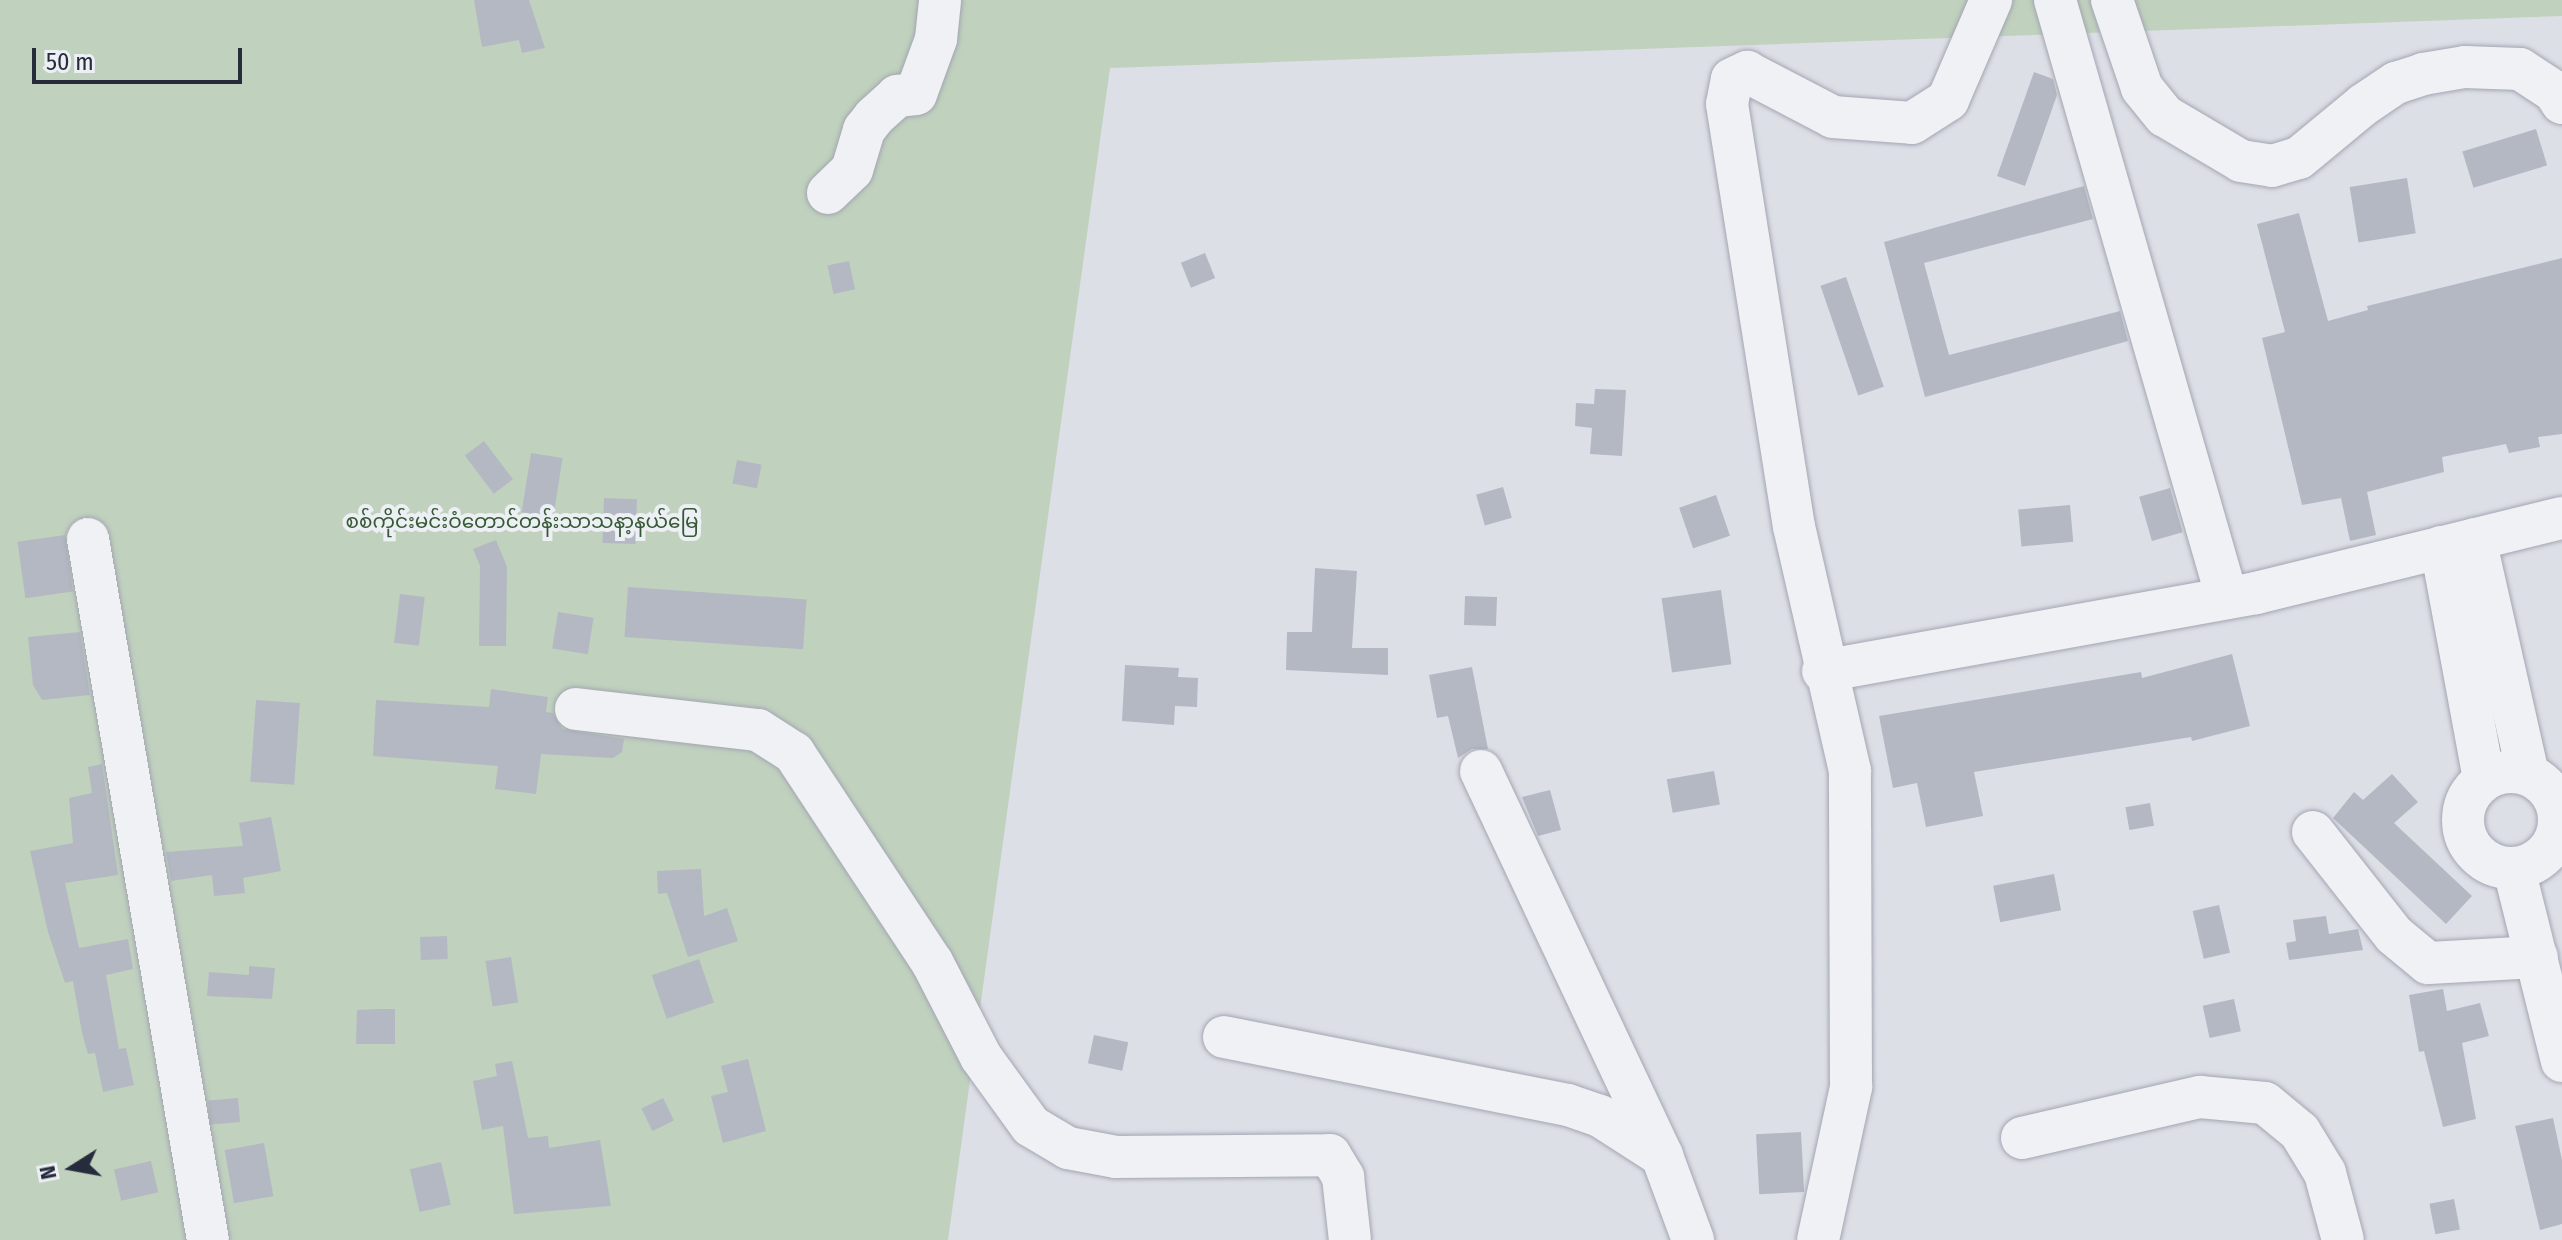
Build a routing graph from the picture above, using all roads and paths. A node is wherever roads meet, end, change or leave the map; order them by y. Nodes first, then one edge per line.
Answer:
1 (940, 0) edge
2 (1991, 0) edge
3 (2055, 0) edge
4 (2112, 0) edge
5 (2562, 103) edge
6 (828, 193) dead end
7 (2562, 518) edge
8 (88, 539) dead end
9 (2458, 543) junction
10 (2227, 598) junction
11 (1823, 671) junction
12 (576, 709) dead end
13 (1481, 771) dead end
14 (2528, 774) junction
15 (2484, 779) junction
16 (2313, 832) dead end
17 (2514, 869) junction
18 (2548, 978) edge
19 (1224, 1037) dead end
20 (2562, 1061) edge
21 (2022, 1138) dead end
22 (1662, 1156) junction
23 (208, 1240) edge
24 (1350, 1240) edge
25 (1693, 1240) edge
26 (1818, 1240) edge
27 (2343, 1240) edge

1 - 6 street
2 - 11 street
3 - 10 street
4 - 5 street
7 - 9 street
8 - 23 street
9 - 10 street
9 - 14 street
9 - 15 street
10 - 11 street
11 - 26 street
12 - 24 street
13 - 22 street
14 - 15 street
14 - 17 street
15 - 17 street
16 - 18 street
17 - 18 street
18 - 20 street
19 - 22 street
21 - 27 street
22 - 25 street

